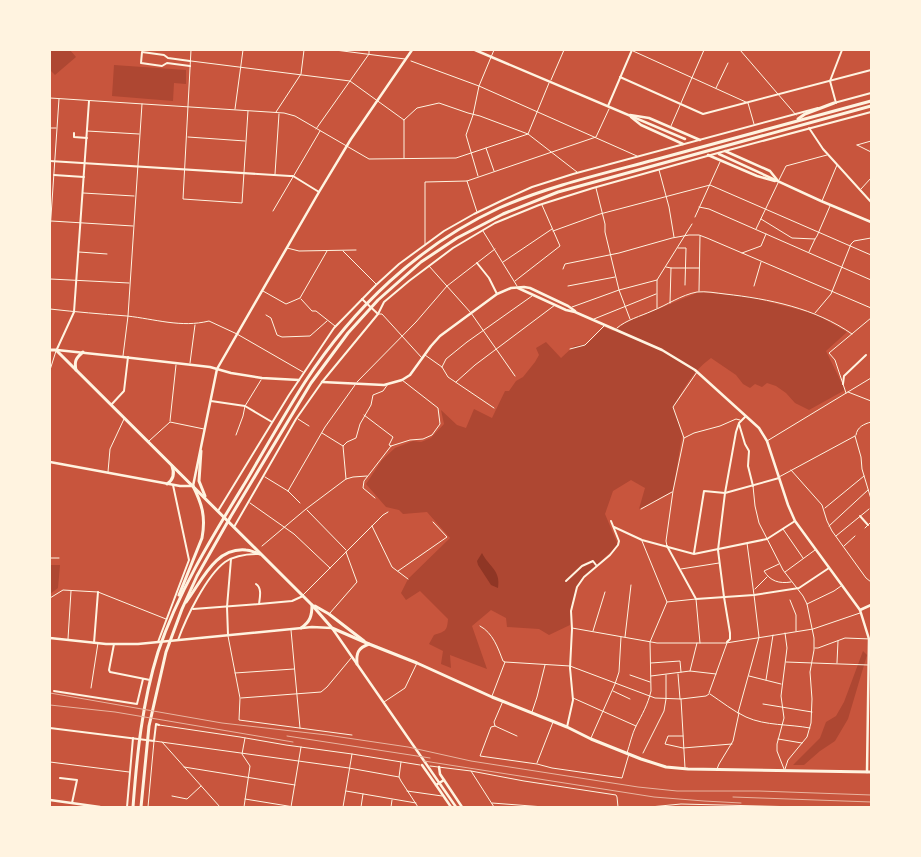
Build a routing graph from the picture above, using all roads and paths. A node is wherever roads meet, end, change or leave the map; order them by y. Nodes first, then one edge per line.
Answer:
1 (192, 50) edge
2 (243, 50) edge
3 (304, 50) edge
4 (335, 50) edge
5 (369, 50) edge
6 (412, 50) edge
7 (476, 50) edge
8 (494, 50) edge
9 (560, 50) edge
10 (632, 50) edge
11 (704, 50) edge
12 (740, 50) edge
13 (842, 50) edge
14 (564, 51) edge
15 (369, 54) junction
16 (491, 57) junction
17 (406, 59) junction
18 (190, 61) junction
19 (411, 61) dead end
20 (728, 63) dead end
21 (190, 66) junction
22 (240, 67) junction
23 (871, 70) edge
24 (301, 74) junction
25 (620, 77) junction
26 (692, 78) junction
27 (350, 81) junction
28 (830, 81) junction
29 (550, 83) junction
30 (479, 86) junction
31 (716, 89) junction
32 (871, 93) edge
33 (778, 94) junction
34 (50, 98) edge
35 (59, 99) junction
36 (89, 101) junction
37 (377, 101) junction
38 (871, 101) edge
39 (748, 102) junction
40 (835, 103) junction
41 (142, 104) junction
42 (680, 104) junction
43 (609, 106) junction
44 (871, 106) edge
45 (189, 107) junction
46 (235, 110) junction
47 (248, 110) junction
48 (537, 111) junction
49 (275, 112) junction
50 (279, 112) junction
51 (871, 112) edge
52 (473, 115) junction
53 (629, 115) junction
54 (796, 115) junction
55 (404, 120) junction
56 (793, 122) junction
57 (754, 125) junction
58 (671, 127) junction
59 (50, 128) edge
60 (57, 128) junction
61 (809, 128) junction
62 (316, 129) junction
63 (320, 130) junction
64 (87, 131) junction
65 (74, 133) dead end
66 (140, 134) junction
67 (528, 134) junction
68 (187, 137) junction
69 (596, 137) junction
70 (87, 138) junction
71 (685, 139) dead end
72 (700, 140) junction
73 (245, 141) junction
74 (871, 141) edge
75 (683, 144) junction
76 (346, 146) junction
77 (486, 148) junction
78 (725, 151) junction
79 (551, 152) junction
80 (871, 152) edge
81 (471, 153) junction
82 (719, 154) dead end
83 (828, 154) junction
84 (708, 155) junction
85 (638, 156) junction
86 (404, 158) junction
87 (50, 160) edge
88 (55, 161) junction
89 (720, 161) junction
90 (85, 163) junction
91 (838, 165) junction
92 (137, 166) junction
93 (185, 169) junction
94 (659, 170) junction
95 (494, 172) junction
96 (244, 173) junction
97 (577, 173) junction
98 (54, 175) junction
99 (275, 175) junction
100 (293, 176) junction
101 (84, 177) junction
102 (479, 177) junction
103 (871, 178) edge
104 (467, 181) junction
105 (778, 181) junction
106 (710, 185) junction
107 (596, 187) junction
108 (860, 189) junction
109 (50, 191) edge
110 (53, 191) junction
111 (319, 192) junction
112 (83, 193) junction
113 (135, 196) junction
114 (666, 197) junction
115 (821, 201) junction
116 (871, 202) edge
117 (542, 204) junction
118 (830, 205) junction
119 (699, 207) junction
120 (765, 209) junction
121 (272, 211) dead end
122 (477, 212) junction
123 (602, 213) junction
124 (694, 217) dead end
125 (761, 219) junction
126 (50, 221) edge
127 (871, 222) edge
128 (81, 223) junction
129 (692, 224) dead end
130 (133, 226) junction
131 (552, 229) junction
132 (483, 230) junction
133 (756, 230) junction
134 (50, 231) edge
135 (553, 231) junction
136 (819, 232) junction
137 (766, 234) junction
138 (684, 236) junction
139 (700, 236) junction
140 (674, 238) junction
141 (871, 238) edge
142 (815, 239) junction
143 (425, 245) junction
144 (850, 246) junction
145 (287, 248) junction
146 (677, 248) junction
147 (495, 249) junction
148 (343, 250) junction
149 (356, 250) dead end
150 (327, 251) junction
151 (79, 252) junction
152 (808, 252) junction
153 (741, 253) junction
154 (107, 254) dead end
155 (611, 255) junction
156 (871, 255) edge
157 (761, 261) junction
158 (503, 262) junction
159 (477, 263) junction
160 (429, 266) junction
161 (666, 266) junction
162 (842, 267) junction
163 (671, 268) junction
164 (685, 268) junction
165 (700, 268) junction
166 (563, 269) dead end
167 (616, 277) junction
168 (50, 280) edge
169 (657, 280) junction
170 (871, 280) edge
171 (77, 281) junction
172 (515, 281) junction
173 (130, 283) junction
174 (377, 284) junction
175 (685, 285) dead end
176 (447, 286) junction
177 (568, 286) dead end
178 (754, 286) dead end
179 (518, 288) junction
180 (619, 290) junction
181 (262, 291) junction
182 (832, 291) junction
183 (699, 292) junction
184 (497, 294) junction
185 (534, 294) junction
186 (657, 294) junction
187 (300, 298) junction
188 (363, 300) junction
189 (670, 303) junction
190 (556, 305) junction
191 (625, 307) junction
192 (570, 308) junction
193 (871, 308) edge
194 (50, 309) edge
195 (657, 309) junction
196 (74, 312) junction
197 (575, 312) junction
198 (377, 313) junction
199 (471, 313) junction
200 (815, 313) junction
201 (266, 315) dead end
202 (128, 316) junction
203 (871, 318) edge
204 (593, 320) junction
205 (630, 320) junction
206 (327, 321) junction
207 (195, 324) junction
208 (605, 325) junction
209 (336, 327) junction
210 (483, 330) junction
211 (616, 330) junction
212 (237, 334) junction
213 (852, 334) junction
214 (402, 336) junction
215 (496, 348) junction
216 (50, 350) edge
217 (56, 350) junction
218 (570, 350) dead end
219 (83, 352) junction
220 (425, 355) junction
221 (866, 356) dead end
222 (123, 357) junction
223 (128, 357) junction
224 (422, 358) junction
225 (177, 363) junction
226 (190, 365) junction
227 (442, 366) junction
228 (217, 369) junction
229 (50, 370) edge
230 (77, 372) junction
231 (697, 372) junction
232 (304, 373) junction
233 (515, 376) dead end
234 (262, 378) junction
235 (871, 378) edge
236 (299, 380) junction
237 (402, 380) junction
238 (322, 382) junction
239 (456, 382) junction
240 (356, 384) junction
241 (388, 384) junction
242 (843, 384) junction
243 (847, 393) junction
244 (211, 401) junction
245 (871, 401) edge
246 (110, 405) junction
247 (245, 406) junction
248 (494, 408) dead end
249 (364, 415) junction
250 (745, 417) junction
251 (296, 418) junction
252 (124, 419) junction
253 (170, 422) junction
254 (272, 422) junction
255 (740, 422) junction
256 (871, 422) edge
257 (309, 426) dead end
258 (205, 429) junction
259 (322, 433) junction
260 (236, 435) dead end
261 (856, 436) junction
262 (684, 438) junction
263 (767, 441) junction
264 (148, 442) junction
265 (343, 446) junction
266 (391, 446) junction
267 (200, 451) junction
268 (50, 462) edge
269 (171, 465) junction
270 (791, 470) junction
271 (108, 473) junction
272 (367, 476) junction
273 (864, 476) junction
274 (265, 477) dead end
275 (778, 477) junction
276 (346, 479) junction
277 (167, 484) junction
278 (174, 485) junction
279 (193, 486) junction
280 (753, 486) junction
281 (869, 490) junction
282 (288, 491) junction
283 (673, 491) junction
284 (725, 493) junction
285 (375, 498) dead end
286 (871, 499) edge
287 (207, 500) junction
288 (300, 503) dead end
289 (250, 504) dead end
290 (306, 509) junction
291 (641, 509) dead end
292 (824, 509) junction
293 (869, 509) dead end
294 (218, 511) junction
295 (388, 512) dead end
296 (860, 516) junction
297 (610, 521) dead end
298 (795, 521) junction
299 (433, 522) dead end
300 (871, 522) edge
301 (868, 525) junction
302 (372, 526) junction
303 (613, 526) junction
304 (829, 526) junction
305 (234, 527) junction
306 (285, 527) junction
307 (864, 528) dead end
308 (783, 529) junction
309 (836, 536) junction
310 (855, 536) dead end
311 (767, 539) junction
312 (642, 540) junction
313 (747, 544) junction
314 (262, 546) dead end
315 (667, 546) junction
316 (843, 546) junction
317 (718, 550) junction
318 (815, 550) junction
319 (346, 551) junction
320 (260, 554) junction
321 (694, 554) junction
322 (871, 555) edge
323 (50, 558) edge
324 (59, 558) dead end
325 (803, 558) junction
326 (231, 559) junction
327 (720, 563) junction
328 (780, 563) junction
329 (596, 566) junction
330 (330, 568) junction
331 (829, 568) junction
332 (679, 569) junction
333 (398, 571) junction
334 (784, 572) junction
335 (871, 574) edge
336 (768, 577) junction
337 (408, 579) dead end
338 (566, 581) dead end
339 (792, 582) junction
340 (871, 582) edge
341 (256, 584) dead end
342 (631, 585) dead end
343 (842, 585) junction
344 (798, 588) junction
345 (754, 589) junction
346 (71, 591) junction
347 (98, 592) junction
348 (605, 592) dead end
349 (303, 595) junction
350 (754, 595) junction
351 (724, 597) junction
352 (50, 598) edge
353 (696, 599) junction
354 (790, 600) dead end
355 (666, 602) junction
356 (259, 604) junction
357 (808, 604) junction
358 (312, 605) junction
359 (871, 605) edge
360 (175, 606) junction
361 (227, 607) junction
362 (182, 609) junction
363 (192, 609) junction
364 (860, 612) junction
365 (329, 614) junction
366 (166, 619) junction
367 (480, 626) dead end
368 (301, 628) junction
369 (332, 628) junction
370 (572, 628) junction
371 (291, 629) junction
372 (813, 629) junction
373 (593, 631) junction
374 (796, 631) junction
375 (785, 633) junction
376 (228, 635) junction
377 (774, 635) junction
378 (621, 636) junction
379 (625, 637) junction
380 (759, 637) junction
381 (50, 638) edge
382 (870, 639) edge
383 (68, 640) junction
384 (178, 640) junction
385 (838, 641) junction
386 (158, 642) junction
387 (650, 642) junction
388 (728, 642) junction
389 (94, 643) junction
390 (98, 643) junction
391 (697, 643) junction
392 (700, 643) junction
393 (114, 644) junction
394 (369, 644) junction
395 (814, 648) junction
396 (870, 656) edge
397 (352, 657) junction
398 (505, 662) junction
399 (785, 662) junction
400 (416, 663) junction
401 (651, 663) junction
402 (811, 663) junction
403 (357, 664) junction
404 (545, 664) junction
405 (836, 664) junction
406 (869, 665) junction
407 (570, 666) junction
408 (295, 669) junction
409 (690, 671) junction
410 (235, 673) junction
411 (681, 673) junction
412 (630, 674) dead end
413 (678, 674) junction
414 (716, 674) junction
415 (666, 675) junction
416 (651, 676) junction
417 (749, 676) junction
418 (144, 679) junction
419 (150, 680) junction
420 (766, 680) junction
421 (651, 682) junction
422 (616, 684) junction
423 (782, 684) junction
424 (91, 688) dead end
425 (54, 691) dead end
426 (612, 691) junction
427 (297, 694) junction
428 (709, 694) junction
429 (492, 697) junction
430 (650, 697) junction
431 (870, 697) edge
432 (240, 698) junction
433 (572, 698) junction
434 (630, 699) dead end
435 (666, 699) junction
436 (681, 699) junction
437 (503, 701) junction
438 (384, 703) junction
439 (763, 704) dead end
440 (782, 708) junction
441 (604, 711) junction
442 (531, 712) junction
443 (812, 712) junction
444 (739, 713) junction
445 (553, 721) junction
446 (159, 724) joint
447 (495, 726) junction
448 (636, 726) junction
449 (782, 726) junction
450 (567, 727) junction
451 (50, 728) edge
452 (300, 728) junction
453 (810, 728) junction
454 (352, 735) dead end
455 (518, 736) dead end
456 (683, 736) junction
457 (133, 738) junction
458 (245, 738) junction
459 (591, 739) junction
460 (778, 739) junction
461 (154, 741) junction
462 (162, 742) junction
463 (802, 743) junction
464 (732, 744) junction
465 (301, 747) junction
466 (869, 747) edge
467 (683, 748) junction
468 (643, 753) dead end
469 (242, 754) junction
470 (352, 754) junction
471 (628, 754) junction
472 (299, 761) junction
473 (50, 762) edge
474 (401, 762) junction
475 (536, 764) junction
476 (422, 765) junction
477 (184, 767) junction
478 (440, 767) junction
479 (349, 768) junction
480 (685, 769) junction
481 (717, 770) junction
482 (471, 771) junction
483 (785, 771) junction
484 (130, 772) junction
485 (869, 772) edge
486 (248, 777) junction
487 (399, 777) junction
488 (60, 778) dead end
489 (444, 780) junction
490 (295, 785) junction
491 (436, 785) junction
492 (201, 786) junction
493 (346, 791) junction
494 (407, 791) junction
495 (363, 794) junction
496 (172, 796) dead end
497 (444, 796) junction
498 (245, 799) junction
499 (392, 799) junction
500 (50, 800) edge
501 (72, 803) junction
502 (416, 803) junction
503 (492, 804) junction
504 (681, 804) junction
505 (753, 806) edge
506 (100, 807) edge
507 (127, 807) edge
508 (132, 807) edge
509 (141, 807) edge
510 (148, 807) edge
511 (220, 807) edge
512 (244, 807) edge
513 (292, 807) edge
514 (343, 807) edge
515 (361, 807) edge
516 (390, 807) edge
517 (418, 807) edge
518 (451, 807) edge
519 (456, 807) edge
520 (462, 807) edge
521 (494, 807) edge
522 (544, 807) edge
523 (618, 807) edge
524 (650, 807) edge
525 (681, 807) edge
526 (799, 807) edge

1 - 18 lane
2 - 22 lane
3 - 24 lane
4 - 15 lane
5 - 15 lane
6 - 17 street
7 - 16 street
8 - 16 lane
9 - 14 lane
10 - 25 street
10 - 26 lane
11 - 26 lane
12 - 33 lane
13 - 28 street
14 - 29 lane
15 - 17 lane
15 - 27 lane
16 - 29 street
16 - 30 lane
17 - 37 street
18 - 21 lane
18 - 21 street
18 - 22 lane
19 - 30 lane
20 - 31 lane
21 - 45 lane
22 - 24 lane
22 - 46 lane
23 - 28 street
24 - 27 lane
24 - 49 lane
25 - 42 street
25 - 43 street
26 - 31 lane
26 - 42 lane
27 - 37 lane
27 - 62 lane
28 - 33 street
28 - 40 street
29 - 43 street
29 - 48 lane
30 - 48 lane
30 - 52 lane
31 - 39 lane
32 - 40 street
33 - 39 street
33 - 54 lane
34 - 35 lane
35 - 36 lane
35 - 60 lane
36 - 41 lane
36 - 64 street
37 - 55 lane
37 - 76 street
38 - 56 main road
39 - 42 street
39 - 57 lane
40 - 54 street
40 - 56 main road
41 - 45 lane
41 - 66 lane
42 - 58 lane
43 - 53 street
43 - 69 lane
44 - 362 main road
45 - 46 lane
45 - 68 lane
46 - 47 lane
47 - 49 lane
47 - 73 lane
48 - 67 lane
48 - 69 lane
49 - 50 lane
50 - 62 lane
50 - 99 lane
51 - 61 street
52 - 55 lane
52 - 67 lane
52 - 81 lane
53 - 58 street
53 - 71 street
53 - 75 street
54 - 57 street
55 - 86 lane
56 - 360 main road
57 - 72 street
58 - 72 street
59 - 60 lane
60 - 88 lane
61 - 78 street
61 - 83 street
62 - 63 lane
63 - 76 lane
63 - 100 lane
64 - 66 lane
64 - 70 street
65 - 70 street
66 - 92 lane
67 - 77 lane
67 - 79 lane
68 - 73 lane
68 - 93 lane
69 - 79 lane
69 - 85 lane
70 - 90 street
72 - 75 street
73 - 96 lane
74 - 80 lane
75 - 85 street
76 - 86 lane
76 - 111 street
77 - 81 lane
77 - 95 lane
78 - 84 street
78 - 105 street
79 - 95 lane
79 - 97 lane
81 - 86 lane
81 - 102 lane
82 - 105 street
83 - 91 street
83 - 105 lane
84 - 89 street
84 - 94 street
85 - 97 street
87 - 88 street
88 - 90 street
88 - 98 lane
89 - 105 street
89 - 106 lane
90 - 92 street
90 - 101 street
91 - 108 street
91 - 115 lane
92 - 93 street
92 - 113 lane
93 - 96 street
93 - 96 lane
94 - 107 street
94 - 114 lane
95 - 102 lane
96 - 99 street
97 - 122 street
98 - 101 street
98 - 110 lane
99 - 100 street
100 - 111 street
100 - 121 lane
101 - 112 street
102 - 104 lane
103 - 108 lane
104 - 122 lane
104 - 143 lane
105 - 115 street
105 - 120 lane
106 - 114 lane
106 - 119 lane
106 - 120 lane
107 - 117 street
107 - 123 lane
108 - 116 street
109 - 110 lane
110 - 126 lane
111 - 145 street
112 - 113 lane
112 - 128 street
113 - 130 lane
114 - 123 lane
114 - 140 lane
115 - 118 street
117 - 131 lane
117 - 132 street
118 - 127 street
118 - 136 lane
119 - 124 lane
119 - 133 lane
120 - 125 lane
120 - 136 lane
122 - 143 street
123 - 135 lane
123 - 155 lane
125 - 133 lane
125 - 142 lane
126 - 128 lane
126 - 134 lane
128 - 130 lane
128 - 151 street
129 - 138 lane
130 - 173 lane
131 - 135 lane
131 - 158 lane
132 - 147 lane
132 - 160 street
133 - 137 lane
135 - 172 lane
136 - 142 lane
136 - 144 lane
137 - 152 lane
137 - 153 lane
138 - 139 lane
138 - 140 lane
138 - 146 lane
139 - 153 lane
139 - 165 lane
140 - 155 lane
141 - 144 lane
142 - 152 lane
143 - 174 street
144 - 156 lane
144 - 162 lane
145 - 150 lane
145 - 181 street
146 - 161 lane
146 - 164 lane
147 - 158 lane
147 - 159 lane
148 - 149 lane
148 - 150 lane
148 - 174 lane
150 - 187 lane
151 - 154 lane
151 - 171 street
152 - 162 lane
153 - 157 lane
155 - 166 lane
155 - 167 lane
157 - 178 lane
157 - 182 lane
158 - 172 lane
159 - 176 lane
159 - 184 street
160 - 176 lane
160 - 198 street
161 - 163 lane
161 - 169 lane
162 - 170 lane
162 - 182 lane
163 - 164 lane
163 - 189 lane
164 - 165 lane
164 - 175 lane
165 - 183 lane
167 - 177 lane
167 - 180 lane
168 - 171 lane
169 - 180 lane
169 - 186 lane
171 - 173 lane
171 - 196 street
172 - 179 lane
173 - 202 lane
174 - 188 street
176 - 199 lane
176 - 214 lane
179 - 184 street
179 - 185 street
179 - 192 street
180 - 191 lane
180 - 192 lane
181 - 187 lane
181 - 212 street
182 - 193 lane
182 - 200 lane
183 - 189 lane
183 - 200 lane
184 - 199 street
185 - 190 street
185 - 210 lane
186 - 191 lane
186 - 195 lane
187 - 206 lane
188 - 198 street
188 - 209 street
189 - 195 lane
190 - 197 street
190 - 215 lane
191 - 204 lane
191 - 205 lane
192 - 197 street
194 - 196 lane
195 - 205 lane
196 - 202 lane
196 - 217 street
197 - 204 street
198 - 214 lane
198 - 238 street
199 - 210 lane
199 - 220 street
200 - 213 lane
201 - 206 lane
202 - 207 lane
202 - 222 lane
203 - 213 lane
204 - 208 street
205 - 211 lane
206 - 209 lane
207 - 212 lane
207 - 226 lane
208 - 211 street
208 - 218 lane
209 - 232 street
210 - 215 lane
210 - 227 lane
211 - 231 street
212 - 228 street
212 - 232 lane
213 - 242 lane
214 - 224 lane
214 - 240 lane
215 - 233 lane
215 - 239 lane
216 - 217 main road
217 - 219 street
217 - 229 lane
217 - 230 main road
219 - 222 street
219 - 230 main road
220 - 224 street
220 - 227 lane
221 - 242 street
222 - 223 street
223 - 225 street
223 - 246 street
224 - 237 street
225 - 226 street
225 - 253 lane
226 - 228 street
227 - 239 lane
228 - 234 street
228 - 244 street
230 - 246 main road
231 - 250 street
231 - 262 lane
232 - 236 street
234 - 236 street
234 - 247 lane
235 - 243 lane
236 - 254 street
237 - 241 street
237 - 266 lane
238 - 240 street
238 - 251 street
239 - 248 lane
240 - 241 street
240 - 259 lane
241 - 249 lane
242 - 243 lane
243 - 245 lane
243 - 263 lane
244 - 247 street
244 - 258 street
246 - 252 main road
247 - 254 street
247 - 260 lane
249 - 265 lane
249 - 266 lane
250 - 255 street
250 - 263 street
251 - 257 lane
251 - 305 street
252 - 264 main road
252 - 271 lane
253 - 258 lane
253 - 264 lane
254 - 294 street
255 - 262 lane
255 - 280 street
255 - 284 street
256 - 261 lane
258 - 267 street
259 - 265 lane
259 - 282 lane
261 - 270 lane
261 - 273 lane
262 - 283 lane
263 - 275 street
264 - 269 main road
265 - 276 lane
266 - 272 lane
267 - 279 street
267 - 287 main road
268 - 271 street
269 - 277 main road
269 - 279 main road
270 - 275 lane
270 - 292 lane
271 - 277 street
272 - 276 lane
272 - 285 lane
273 - 281 lane
273 - 292 lane
274 - 282 lane
275 - 280 street
275 - 298 street
276 - 290 lane
277 - 278 street
278 - 279 street
278 - 366 street
279 - 287 main road
279 - 360 main road
280 - 284 street
280 - 311 lane
281 - 286 lane
281 - 304 lane
282 - 288 lane
283 - 291 lane
283 - 315 lane
284 - 317 street
284 - 321 street
287 - 294 main road
289 - 306 lane
290 - 306 lane
290 - 319 lane
292 - 304 lane
293 - 296 lane
294 - 305 main road
295 - 302 lane
296 - 301 street
296 - 309 lane
297 - 303 street
298 - 308 street
298 - 318 street
299 - 333 lane
300 - 301 lane
301 - 307 lane
302 - 319 lane
302 - 333 lane
303 - 312 street
303 - 329 street
304 - 309 lane
305 - 320 main road
306 - 314 lane
306 - 330 lane
308 - 311 street
308 - 325 lane
309 - 316 lane
310 - 316 lane
311 - 313 street
311 - 328 lane
312 - 315 street
312 - 355 lane
313 - 317 street
313 - 345 lane
315 - 321 street
315 - 332 street
316 - 340 lane
317 - 321 street
317 - 327 street
318 - 325 lane
318 - 331 street
319 - 330 lane
319 - 365 lane
320 - 326 street
320 - 349 main road
320 - 362 main road
322 - 335 lane
323 - 324 lane
325 - 334 lane
326 - 361 street
326 - 363 street
327 - 332 lane
327 - 351 street
328 - 334 lane
328 - 336 lane
329 - 338 street
329 - 370 street
330 - 349 lane
331 - 343 street
331 - 344 street
332 - 353 street
333 - 337 lane
334 - 339 lane
336 - 339 lane
336 - 345 lane
339 - 344 lane
341 - 356 street
342 - 379 lane
343 - 357 lane
343 - 364 street
344 - 350 street
344 - 357 lane
345 - 350 lane
346 - 347 lane
346 - 352 lane
346 - 383 lane
347 - 366 lane
347 - 389 street
348 - 373 lane
349 - 356 street
349 - 358 main road
350 - 351 street
350 - 380 lane
351 - 353 street
351 - 388 street
353 - 355 lane
353 - 392 lane
354 - 374 lane
355 - 387 lane
356 - 361 street
357 - 372 lane
358 - 365 main road
358 - 368 main road
358 - 369 main road
359 - 364 street
360 - 419 main road
361 - 363 street
361 - 376 street
362 - 509 main road
363 - 384 street
364 - 372 lane
364 - 382 street
365 - 394 main road
366 - 386 street
367 - 398 lane
368 - 369 street
368 - 371 street
369 - 394 main road
369 - 397 street
370 - 373 lane
370 - 407 street
371 - 376 street
371 - 408 lane
372 - 374 lane
372 - 395 lane
373 - 378 lane
374 - 375 lane
375 - 377 lane
375 - 399 lane
376 - 384 street
376 - 410 lane
377 - 380 lane
377 - 420 lane
378 - 379 lane
378 - 422 lane
379 - 387 lane
380 - 388 lane
380 - 417 lane
381 - 383 street
382 - 385 lane
382 - 396 street
383 - 389 street
384 - 386 street
385 - 395 lane
385 - 405 lane
386 - 393 street
387 - 391 lane
387 - 401 lane
388 - 392 lane
388 - 414 lane
389 - 390 street
390 - 393 street
390 - 424 lane
391 - 392 lane
391 - 409 lane
393 - 418 street
394 - 400 main road
394 - 403 main road
395 - 402 lane
396 - 406 street
397 - 403 street
397 - 427 lane
398 - 404 lane
398 - 429 lane
399 - 402 lane
399 - 423 lane
400 - 429 main road
400 - 438 lane
401 - 411 lane
401 - 416 lane
402 - 405 lane
402 - 443 lane
403 - 438 street
404 - 407 lane
404 - 442 lane
405 - 406 lane
406 - 431 street
407 - 422 lane
407 - 433 street
408 - 410 lane
408 - 427 lane
409 - 411 lane
409 - 414 lane
410 - 432 lane
411 - 413 lane
412 - 421 lane
413 - 415 lane
413 - 436 lane
414 - 428 lane
415 - 416 lane
415 - 435 lane
416 - 421 lane
417 - 420 lane
417 - 444 lane
418 - 419 street
418 - 425 street
419 - 508 main road
420 - 423 lane
421 - 430 lane
422 - 426 lane
422 - 430 lane
423 - 440 lane
426 - 434 lane
426 - 441 lane
427 - 432 lane
427 - 452 lane
428 - 436 lane
428 - 444 lane
429 - 437 main road
430 - 435 lane
430 - 448 lane
431 - 466 street
432 - 452 lane
433 - 441 lane
433 - 450 street
435 - 436 lane
435 - 468 lane
436 - 456 lane
437 - 442 main road
437 - 447 lane
438 - 519 street
439 - 440 lane
440 - 443 lane
440 - 449 lane
441 - 448 lane
441 - 459 lane
442 - 445 main road
443 - 453 lane
444 - 449 lane
444 - 464 lane
445 - 450 main road
445 - 475 lane
446 - 458 lane
446 - 461 street
447 - 455 lane
447 - 475 lane
448 - 471 lane
449 - 453 lane
449 - 460 lane
450 - 459 main road
451 - 457 street
452 - 454 lane
453 - 463 lane
456 - 467 lane
456 - 467 lane
457 - 461 street
457 - 484 street
458 - 465 lane
458 - 469 lane
459 - 471 main road
460 - 463 lane
460 - 483 lane
461 - 462 lane
461 - 510 lane
462 - 469 lane
462 - 477 lane
463 - 483 lane
464 - 467 lane
464 - 481 lane
465 - 470 lane
465 - 472 lane
466 - 485 street
467 - 480 lane
469 - 472 lane
469 - 486 lane
470 - 474 lane
470 - 479 lane
471 - 475 lane
471 - 480 main road
472 - 479 lane
472 - 490 lane
473 - 484 lane
474 - 476 lane
474 - 487 lane
476 - 478 lane
476 - 491 street
477 - 486 lane
477 - 492 lane
478 - 482 lane
478 - 489 street
479 - 487 lane
479 - 493 lane
480 - 481 main road
481 - 483 main road
482 - 503 lane
482 - 523 lane
483 - 485 main road
484 - 507 street
486 - 490 lane
486 - 498 lane
487 - 494 lane
488 - 501 street
489 - 491 street
489 - 520 street
490 - 513 lane
491 - 497 street
492 - 496 lane
492 - 511 lane
493 - 495 lane
493 - 514 lane
494 - 497 lane
494 - 502 lane
495 - 499 lane
495 - 515 lane
497 - 518 street
498 - 512 lane
498 - 513 lane
499 - 502 lane
499 - 516 lane
500 - 501 street
501 - 506 street
502 - 517 lane
503 - 521 lane
503 - 522 lane
504 - 505 lane
504 - 524 lane
504 - 525 lane
505 - 526 lane

